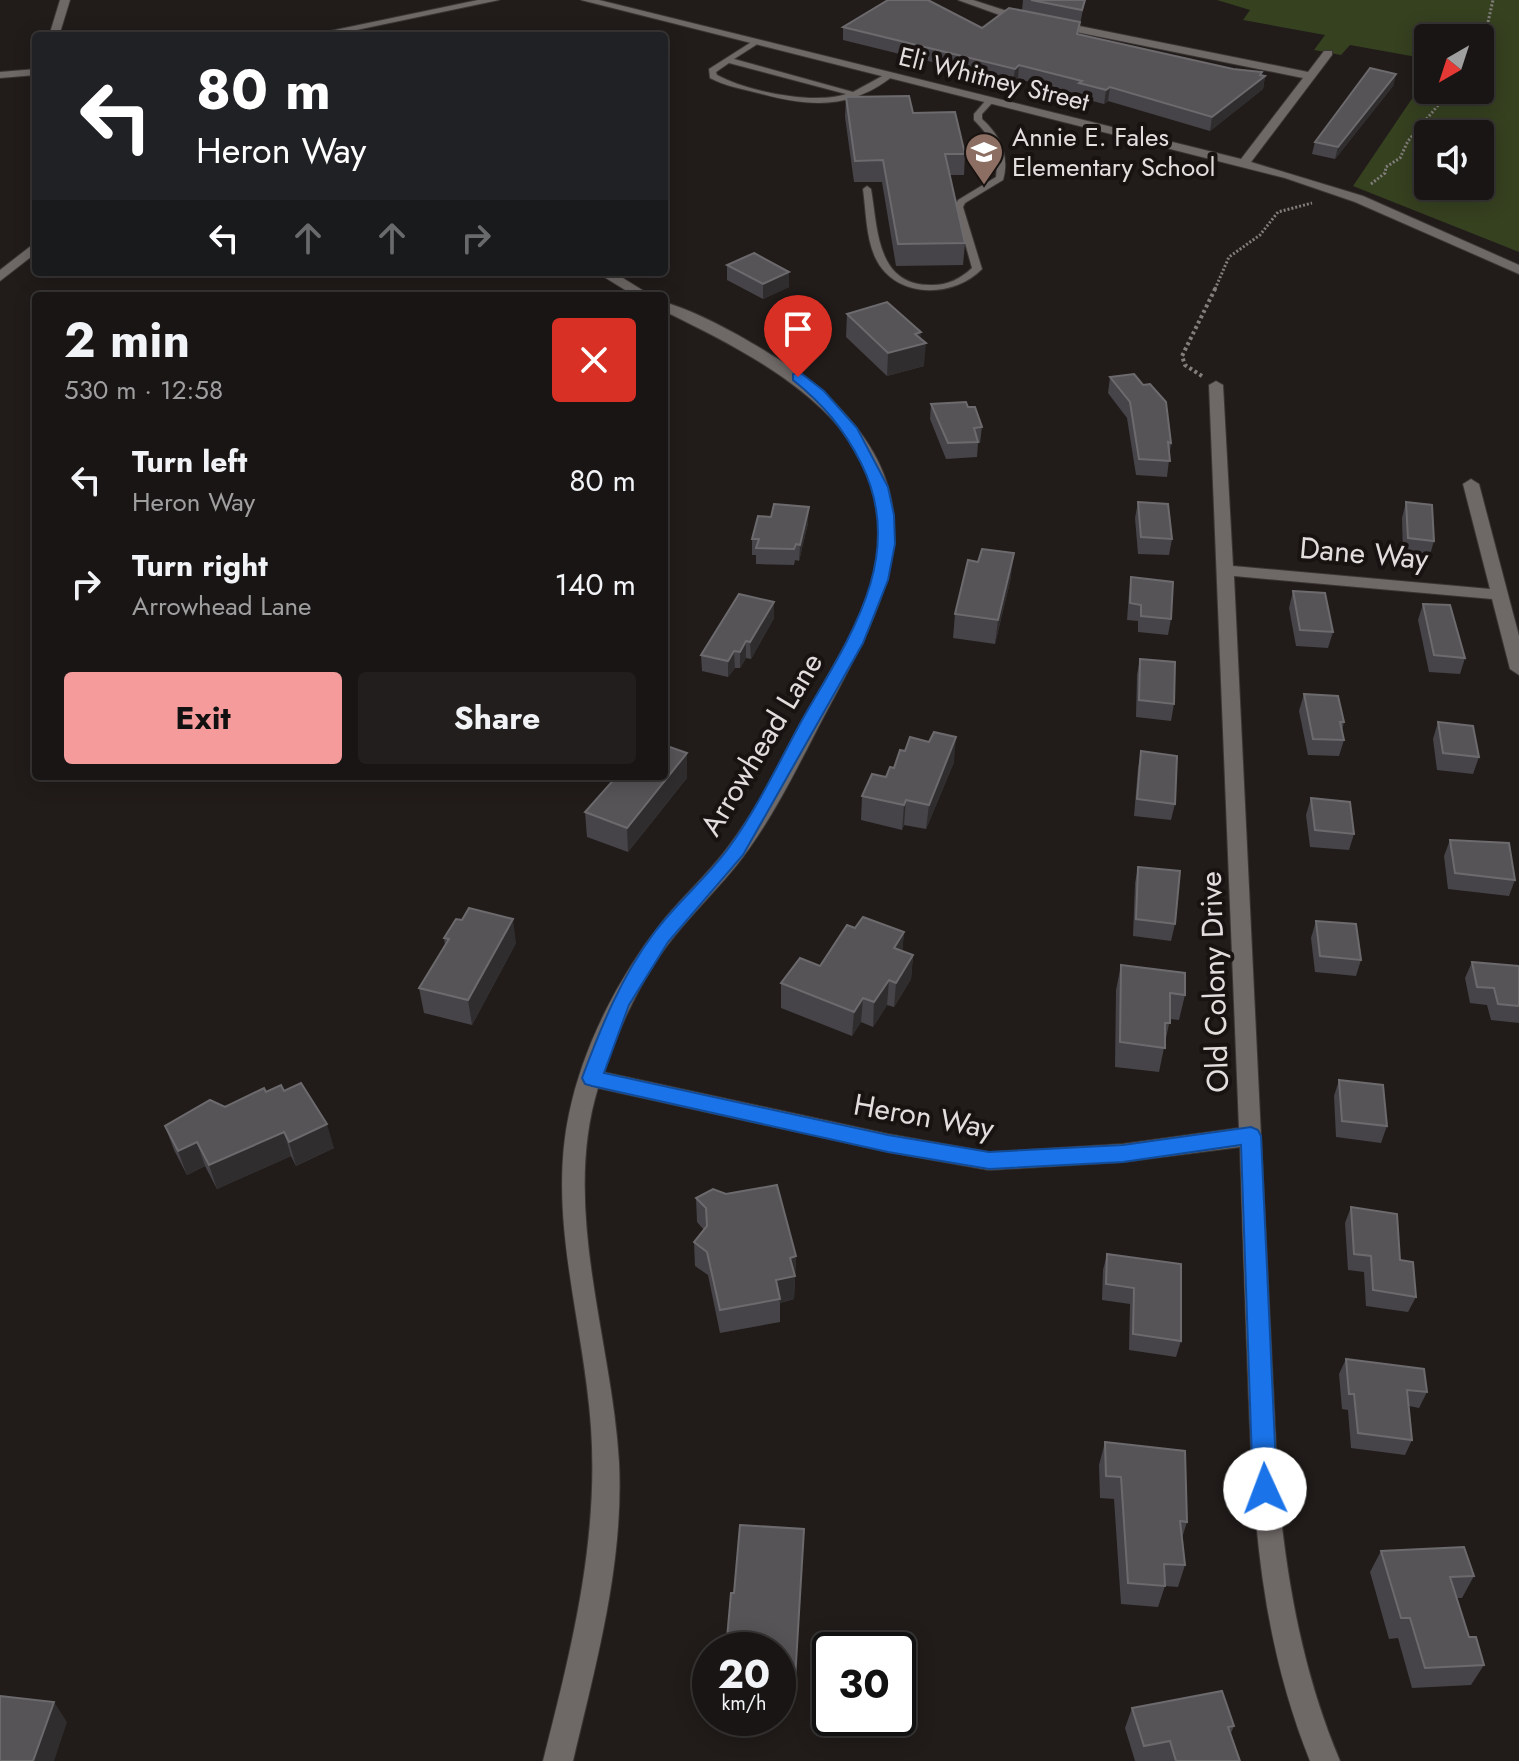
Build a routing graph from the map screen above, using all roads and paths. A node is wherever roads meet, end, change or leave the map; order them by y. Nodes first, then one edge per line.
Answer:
1 (65, 0) edge
2 (494, 0) edge
3 (586, 0) edge
4 (963, 0) edge
5 (1493, 0) edge
6 (1488, 24) edge
7 (55, 32) edge
8 (331, 32) edge
9 (753, 43) junction
10 (1328, 53) dead end
11 (727, 60) junction
12 (32, 72) edge
13 (0, 75) edge
14 (889, 76) junction
15 (1311, 76) junction
16 (858, 95) junction
17 (990, 101) junction
18 (1439, 104) edge
19 (1244, 163) junction
20 (867, 189) dead end
21 (1338, 191) junction
22 (32, 249) edge
23 (1519, 270) edge
24 (610, 276) edge
25 (0, 277) edge
26 (638, 292) edge
27 (668, 308) edge
28 (1216, 385) joint
29 (1471, 484) dead end
30 (1224, 570) junction
31 (1500, 595) junction
32 (1519, 669) edge
33 (592, 1078) junction
34 (1251, 1136) junction
35 (558, 1761) edge
36 (1325, 1761) edge

1 - 7 street
2 - 8 street
3 - 9 street, Eli Whitney Street
4 - 15 street
5 - 6 path
9 - 11 lane
9 - 14 street, Eli Whitney Street
10 - 15 street
11 - 16 lane
11 - 16 lane
12 - 13 street
14 - 16 lane
14 - 17 street, Eli Whitney Street
15 - 19 street
17 - 19 street, Eli Whitney Street
17 - 20 lane
18 - 21 path
19 - 21 street, Eli Whitney Street
21 - 23 street, Eli Whitney Street
21 - 28 path
22 - 25 street
24 - 26 street
27 - 33 street, Arrowhead Lane
28 - 30 street, Old Colony Drive
29 - 31 street
30 - 31 street, Dane Way
30 - 34 street, Old Colony Drive
31 - 32 street
33 - 34 street, Heron Way
33 - 35 street, Arrowhead Lane
34 - 36 street, Old Colony Drive

